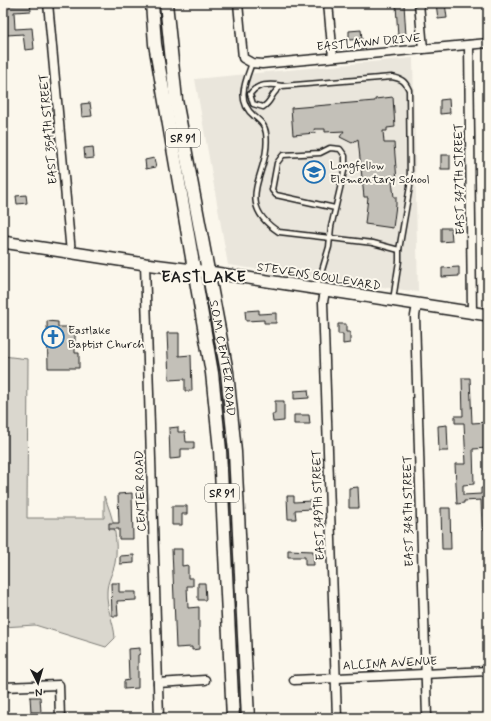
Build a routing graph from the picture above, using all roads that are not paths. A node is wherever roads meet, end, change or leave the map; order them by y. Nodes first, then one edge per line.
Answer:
1 (48, 3) edge
2 (152, 3) edge
3 (166, 3) edge
4 (238, 3) edge
5 (328, 3) edge
6 (419, 3) edge
7 (488, 43) edge
8 (469, 45) junction
9 (423, 48) junction
10 (333, 57) junction
11 (252, 63) junction
12 (282, 86) junction
13 (335, 208) junction
14 (330, 238) junction
15 (3, 242) edge
16 (399, 250) junction
17 (71, 252) junction
18 (145, 264) junction
19 (195, 270) junction
20 (208, 272) junction
21 (321, 290) junction
22 (393, 301) junction
23 (417, 304) junction
24 (472, 313) junction
25 (488, 315) edge
26 (488, 671) edge
27 (424, 674) junction
28 (336, 678) junction
29 (205, 680) dead end
30 (294, 680) dead end
31 (158, 683) junction
32 (3, 687) edge
33 (60, 718) edge
34 (159, 718) edge
35 (233, 718) edge
36 (248, 718) edge
37 (338, 718) edge
38 (426, 718) edge

1 - 17 street, EAST 354TH STREET
2 - 19 main road, S.O.M. CENTER ROAD / SR 91
3 - 20 main road, S.O.M. CENTER ROAD / SR 91
4 - 11 street
5 - 10 street
6 - 9 street
7 - 8 street, EASTLAWN DRIVE
8 - 9 street, EASTLAWN DRIVE
8 - 24 street, EAST 347TH STREET
9 - 10 street, EASTLAWN DRIVE
10 - 11 street, EASTLAWN DRIVE
11 - 14 lane
12 - 12 lane
12 - 16 lane
13 - 13 lane
13 - 14 lane
14 - 16 lane
14 - 21 lane
15 - 17 street, STEVENS BOULEVARD
16 - 22 lane
17 - 18 street, STEVENS BOULEVARD
18 - 19 street, STEVENS BOULEVARD
18 - 31 street, CENTER ROAD
19 - 20 street, STEVENS BOULEVARD
19 - 35 main road, S.O.M. CENTER ROAD / SR 91
20 - 21 street, STEVENS BOULEVARD
20 - 36 main road, S.O.M. CENTER ROAD / SR 91
21 - 22 street, STEVENS BOULEVARD
21 - 28 street, EAST 349TH STREET
22 - 23 street, STEVENS BOULEVARD
23 - 24 street, STEVENS BOULEVARD
23 - 27 street, EAST 348TH STREET
24 - 25 street, STEVENS BOULEVARD
26 - 27 street, ALCINA AVENUE
27 - 28 street, ALCINA AVENUE
27 - 38 street, EAST 348TH STREET
28 - 30 street, ALCINA AVENUE
28 - 37 street, EAST 349TH STREET
29 - 31 street
31 - 34 street, CENTER ROAD
32 - 33 street

